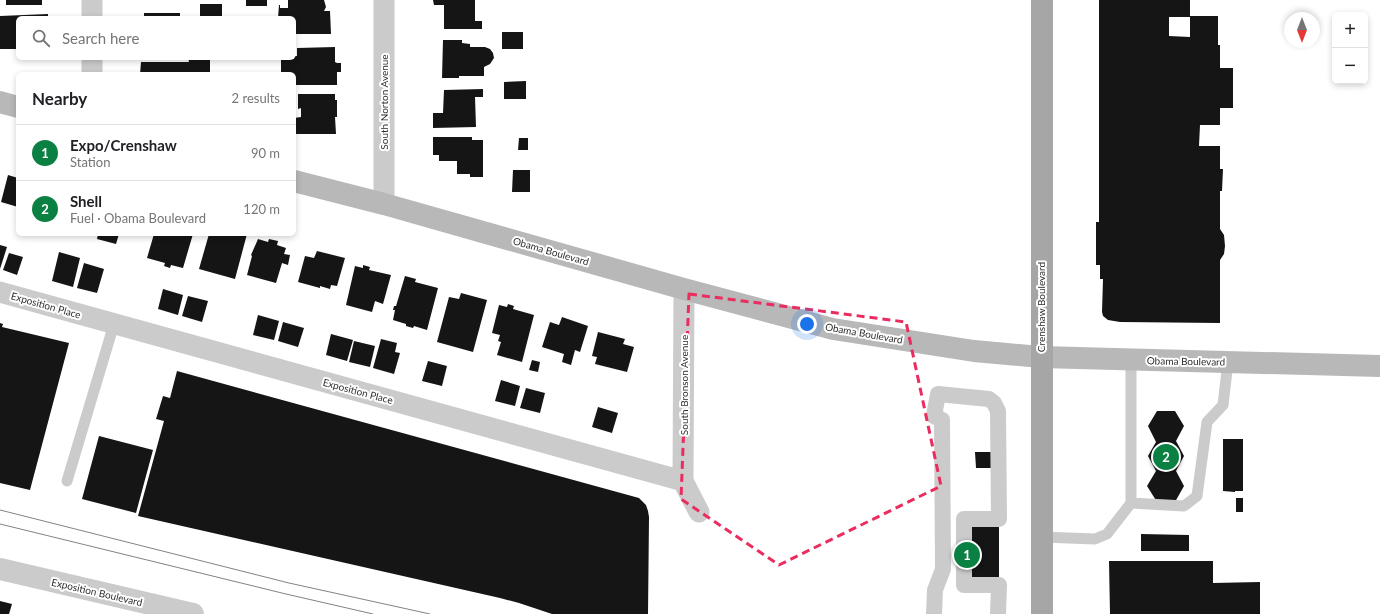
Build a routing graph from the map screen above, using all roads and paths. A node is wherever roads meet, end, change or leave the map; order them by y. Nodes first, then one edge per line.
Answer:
1 (92, 0) edge
2 (384, 0) edge
3 (1042, 0) edge
4 (92, 16) edge
5 (92, 60) edge
6 (92, 72) edge
7 (0, 102) edge
8 (16, 106) edge
9 (296, 182) edge
10 (384, 204) junction
11 (684, 289) junction
12 (0, 292) edge
13 (114, 324) junction
14 (1041, 357) junction
15 (1132, 359) junction
16 (1228, 362) junction
17 (1380, 366) edge
18 (67, 481) dead end
19 (683, 481) junction
20 (1131, 503) junction
21 (699, 512) dead end
22 (1042, 537) junction
23 (0, 570) edge
24 (193, 614) edge
25 (934, 614) edge
26 (998, 614) edge
27 (1042, 614) edge

1 - 4 street
2 - 10 street, South Norton Avenue
3 - 14 main road, Crenshaw Boulevard
5 - 6 street
7 - 8 main road
9 - 10 main road, Obama Boulevard
10 - 11 main road, Obama Boulevard
11 - 14 main road, Obama Boulevard
11 - 19 street, South Bronson Avenue
12 - 13 street, Exposition Place
13 - 18 lane
13 - 19 street, Exposition Place
14 - 15 main road, Obama Boulevard
14 - 22 main road, Crenshaw Boulevard
15 - 16 main road, Obama Boulevard
15 - 20 lane
16 - 17 main road, Obama Boulevard
16 - 20 lane
19 - 21 street
20 - 22 lane
22 - 27 main road, Crenshaw Boulevard
23 - 24 street, Exposition Boulevard
25 - 26 street

